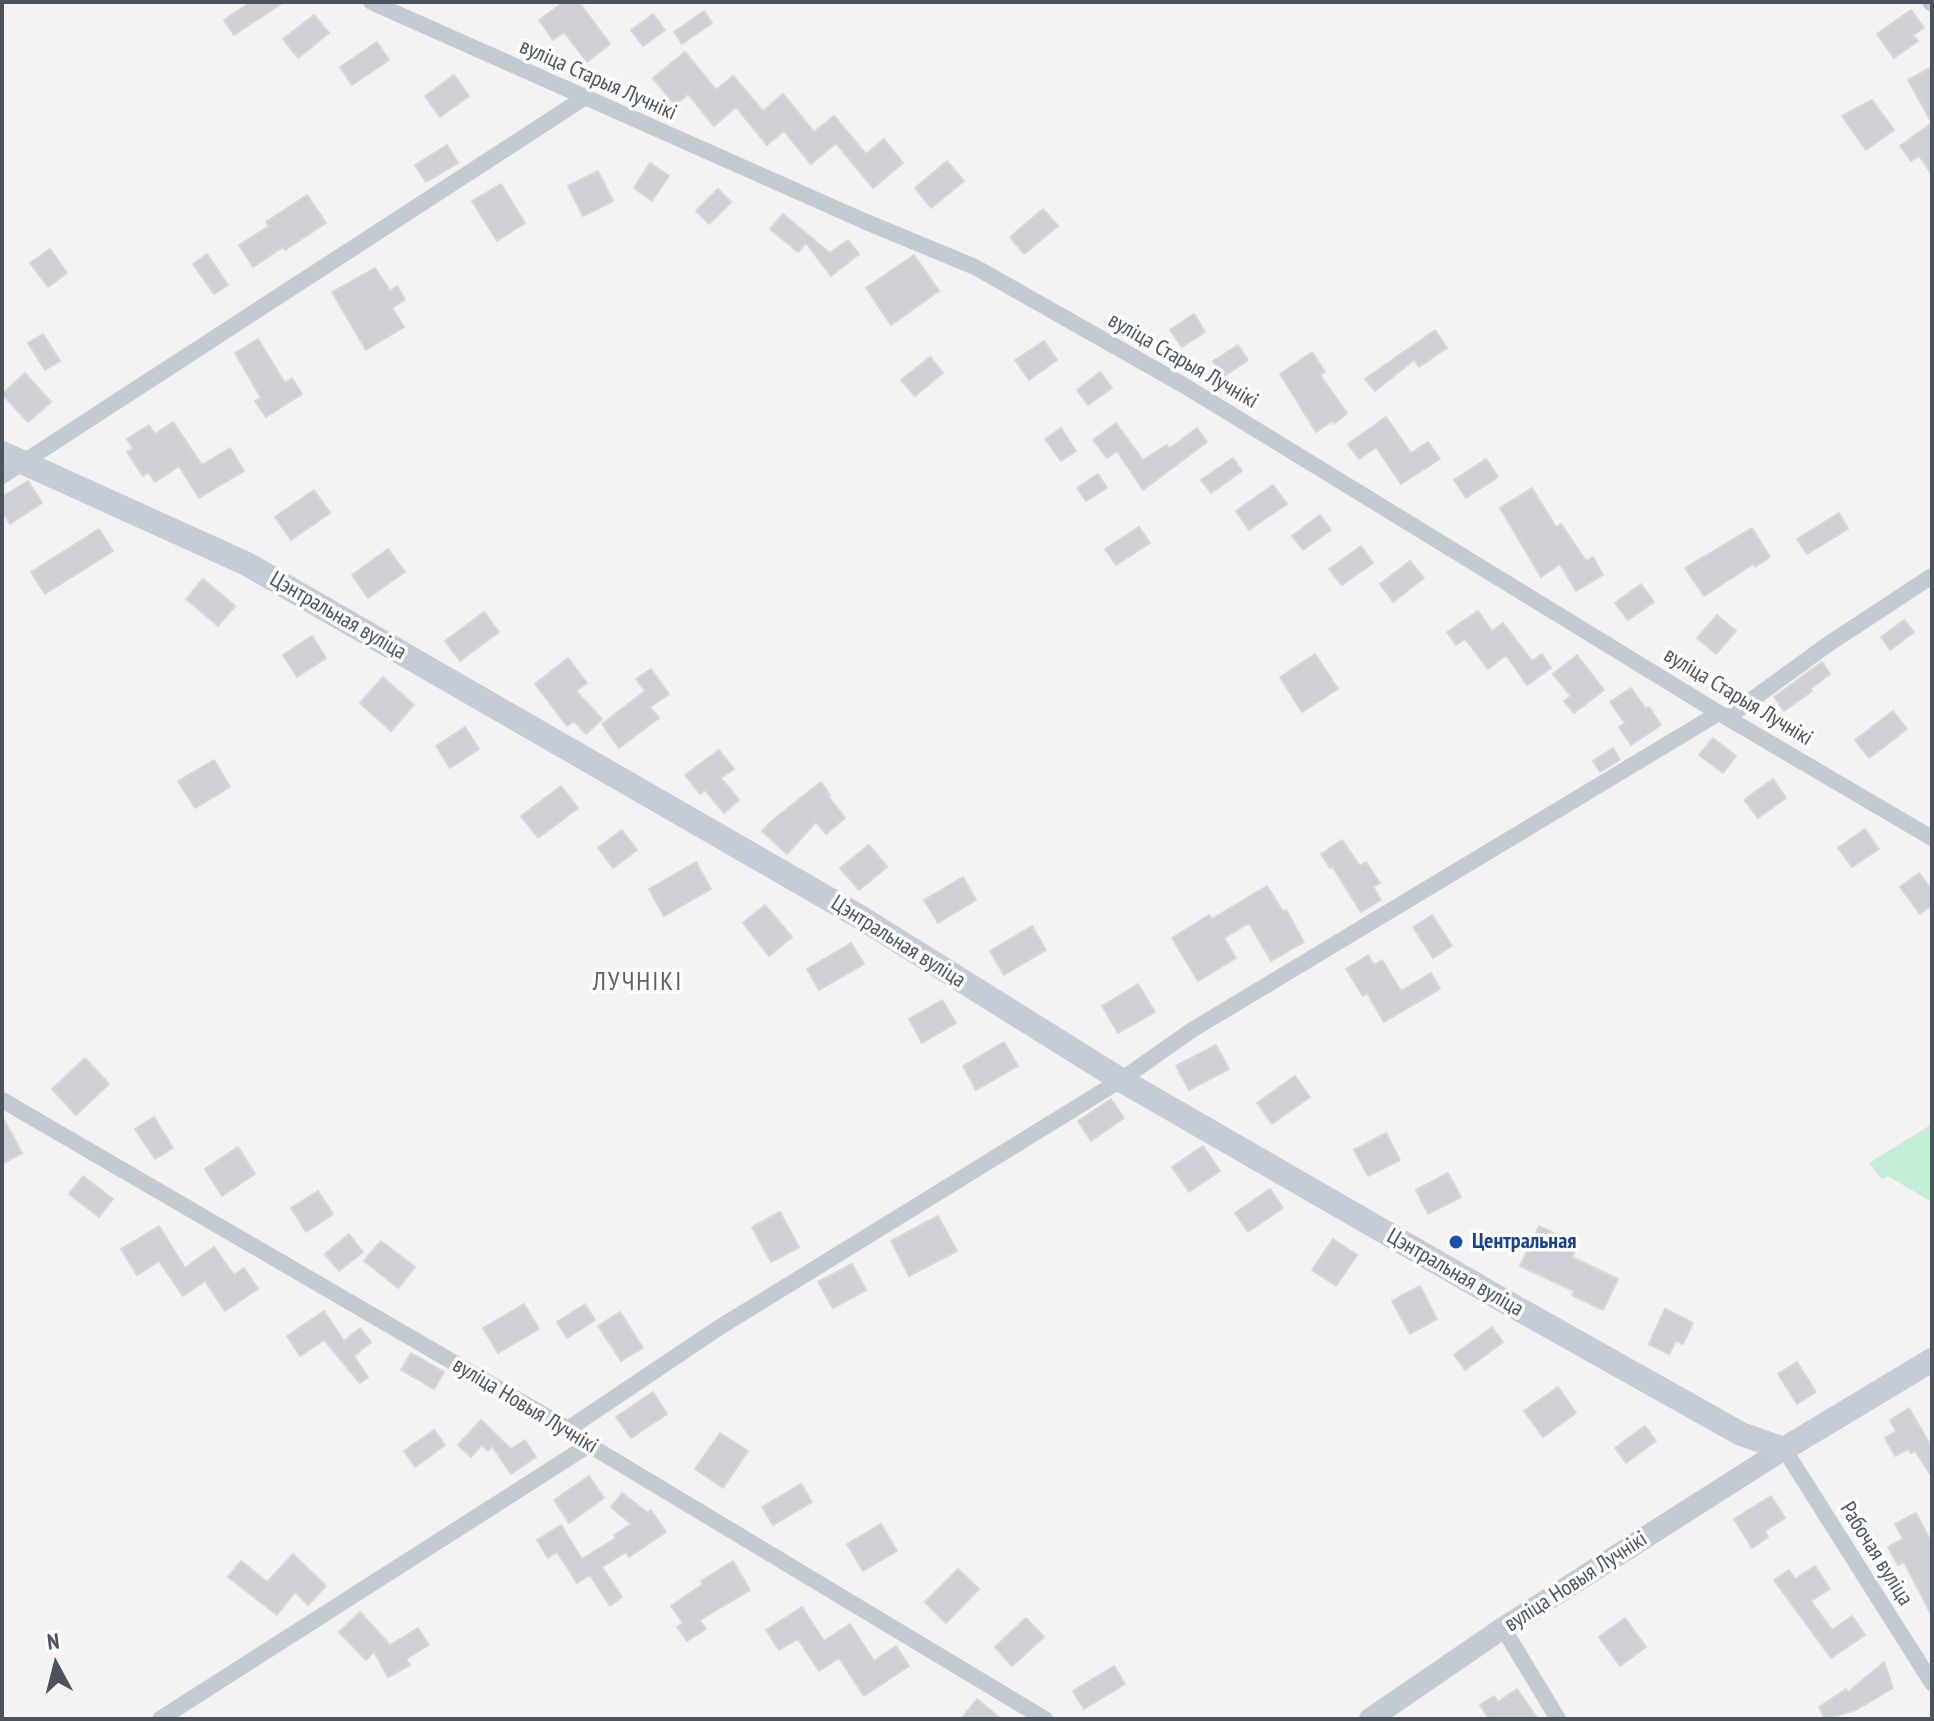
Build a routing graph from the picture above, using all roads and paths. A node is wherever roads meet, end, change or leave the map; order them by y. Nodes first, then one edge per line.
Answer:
1 (371, 2) edge
2 (584, 98) junction
3 (9, 464) edge
4 (1932, 576) edge
5 (1723, 715) junction
6 (1932, 838) edge
7 (1121, 1080) junction
8 (2, 1100) edge
9 (1932, 1360) edge
10 (568, 1429) junction
11 (589, 1445) junction
12 (1784, 1449) junction
13 (1503, 1628) junction
14 (1932, 1683) edge
15 (160, 1719) edge
16 (1045, 1719) edge
17 (1370, 1719) edge
18 (1558, 1719) edge

1 - 2 street, вуліца Старыя Лучнікі
2 - 3 street
2 - 5 street, вуліца Старыя Лучнікі
3 - 7 main road, Цэнтральная вуліца
4 - 5 street
5 - 6 street, вуліца Старыя Лучнікі
5 - 7 street
7 - 10 street
7 - 12 main road, Цэнтральная вуліца
8 - 10 street, вуліца Новыя Лучнікі
9 - 12 main road
10 - 11 street, вуліца Новыя Лучнікі
11 - 15 street
11 - 16 street, вуліца Новыя Лучнікі
12 - 13 street, вуліца Новыя Лучнікі
12 - 14 street, Рабочая вуліца
13 - 17 street, вуліца Новыя Лучнікі
13 - 18 street

